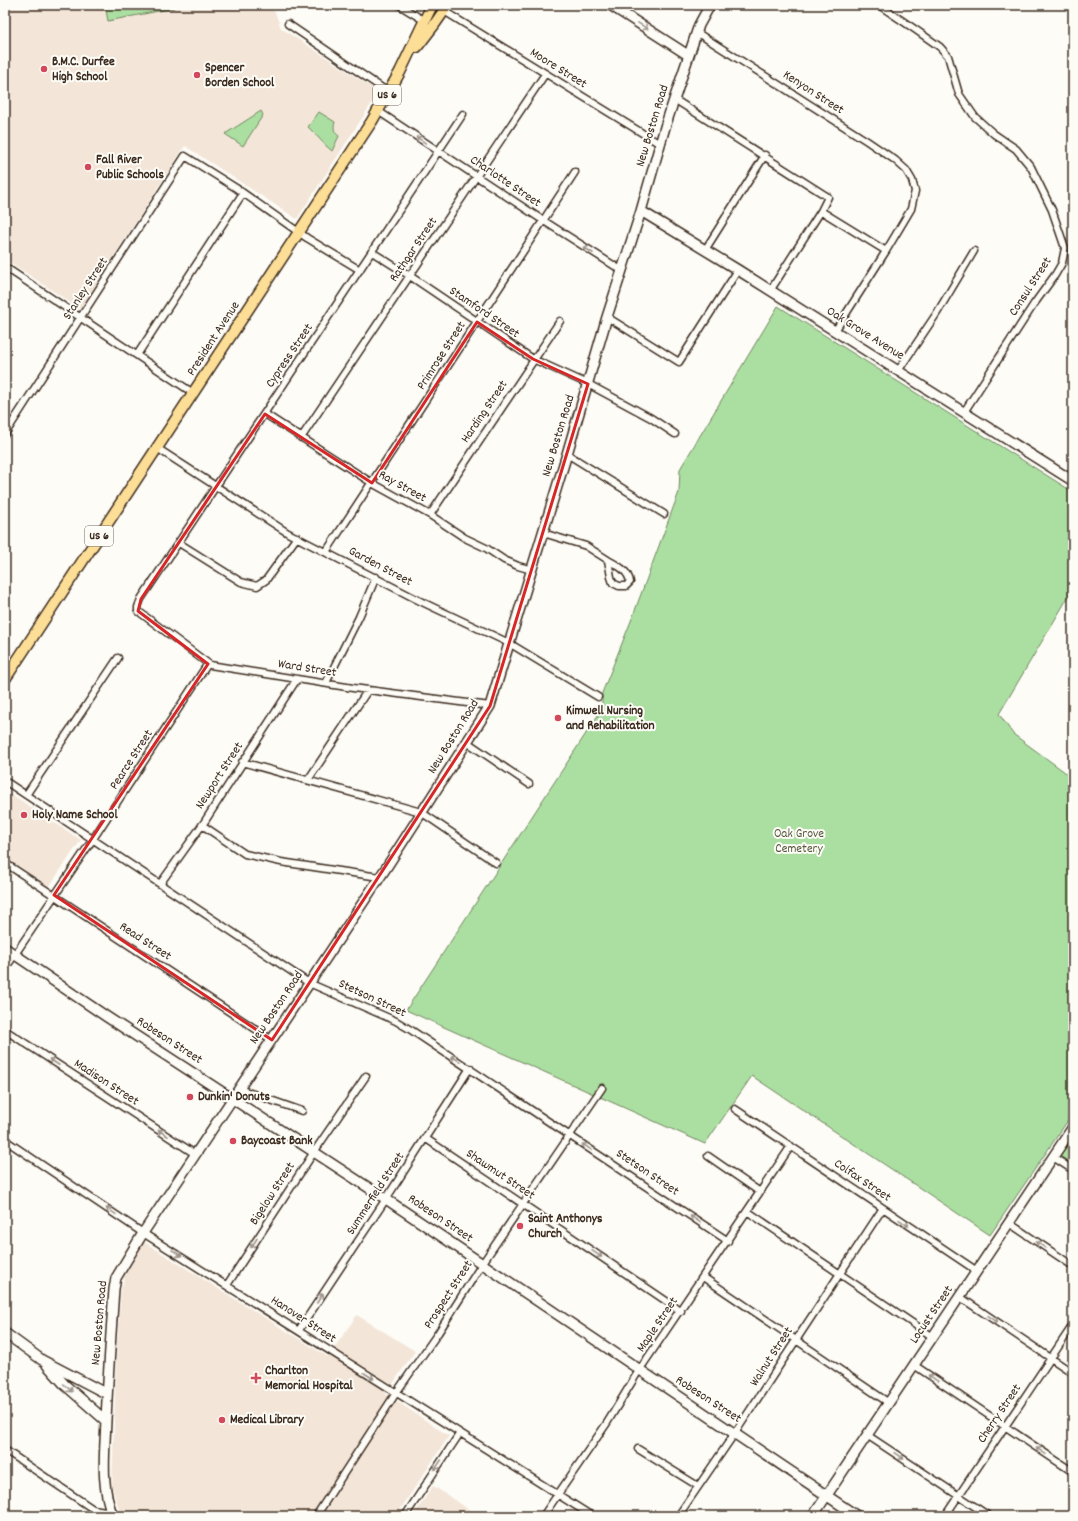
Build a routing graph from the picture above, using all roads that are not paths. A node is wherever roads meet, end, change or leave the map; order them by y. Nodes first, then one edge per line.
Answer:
1 (399, 5) edge
2 (432, 5) edge
3 (610, 5) edge
4 (710, 5) edge
5 (879, 5) edge
6 (446, 8) edge
7 (425, 21) junction
8 (288, 24) dead end
9 (696, 32) junction
10 (688, 55) junction
11 (405, 61) junction
12 (545, 74) junction
13 (388, 92) junction
14 (674, 99) junction
15 (378, 111) junction
16 (464, 114) dead end
17 (660, 144) junction
18 (439, 151) junction
19 (765, 155) junction
20 (575, 172) dead end
21 (477, 176) junction
22 (243, 193) junction
23 (641, 211) junction
24 (820, 211) junction
25 (544, 222) junction
26 (299, 232) junction
27 (705, 250) junction
28 (886, 251) junction
29 (974, 251) dead end
30 (372, 252) junction
31 (5, 267) edge
32 (360, 270) junction
33 (622, 270) junction
34 (738, 270) junction
35 (410, 276) junction
36 (770, 291) junction
37 (607, 317) junction
38 (81, 318) junction
39 (560, 321) dead end
40 (477, 322) junction
41 (835, 331) junction
42 (137, 355) junction
43 (533, 359) junction
44 (898, 371) junction
45 (588, 384) junction
46 (193, 393) junction
47 (964, 412) junction
48 (265, 414) junction
49 (5, 434) edge
50 (675, 434) dead end
51 (301, 438) junction
52 (157, 448) junction
53 (567, 454) junction
54 (1073, 481) edge
55 (372, 483) junction
56 (216, 487) junction
57 (664, 514) dead end
58 (430, 515) junction
59 (543, 533) junction
60 (297, 537) junction
61 (179, 543) junction
62 (326, 552) junction
63 (608, 560) junction
64 (532, 570) junction
65 (376, 577) junction
66 (138, 611) joint
67 (509, 643) junction
68 (118, 658) dead end
69 (210, 665) junction
70 (5, 679) edge
71 (297, 679) junction
72 (326, 683) junction
73 (368, 690) junction
74 (598, 697) dead end
75 (490, 706) junction
76 (467, 742) junction
77 (242, 762) junction
78 (308, 780) junction
79 (5, 781) edge
80 (529, 784) dead end
81 (26, 795) junction
82 (421, 812) junction
83 (202, 825) junction
84 (93, 839) junction
85 (496, 863) dead end
86 (5, 864) edge
87 (379, 877) junction
88 (160, 884) junction
89 (54, 895) junction
90 (5, 948) edge
91 (15, 955) junction
92 (5, 969) edge
93 (309, 983) junction
94 (5, 1030) edge
95 (272, 1040) junction
96 (470, 1068) junction
97 (366, 1076) dead end
98 (602, 1088) dead end
99 (238, 1089) junction
100 (232, 1098) junction
101 (735, 1109) dead end
102 (302, 1111) dead end
103 (1073, 1127) edge
104 (569, 1135) junction
105 (425, 1138) junction
106 (5, 1140) edge
107 (791, 1146) junction
108 (314, 1152) junction
109 (196, 1154) junction
110 (708, 1156) dead end
111 (1053, 1157) junction
112 (1073, 1170) edge
113 (760, 1192) junction
114 (386, 1199) junction
115 (524, 1204) junction
116 (883, 1208) junction
117 (747, 1211) junction
118 (1009, 1223) junction
119 (143, 1233) junction
120 (728, 1241) junction
121 (482, 1264) junction
122 (1073, 1266) edge
123 (977, 1271) junction
124 (839, 1273) junction
125 (703, 1277) junction
126 (227, 1285) junction
127 (960, 1297) junction
128 (681, 1310) junction
129 (1073, 1325) edge
130 (299, 1330) junction
131 (5, 1333) edge
132 (933, 1337) junction
133 (796, 1340) junction
134 (1051, 1358) junction
135 (42, 1360) junction
136 (914, 1365) junction
137 (640, 1370) junction
138 (1073, 1373) edge
139 (396, 1393) junction
140 (106, 1394) junction
141 (888, 1403) junction
142 (106, 1421) junction
143 (1005, 1426) junction
144 (460, 1433) junction
145 (735, 1433) junction
146 (867, 1435) junction
147 (5, 1450) edge
148 (638, 1450) dead end
149 (1073, 1472) edge
150 (698, 1486) junction
151 (557, 1494) junction
152 (826, 1495) junction
153 (958, 1496) junction
154 (111, 1515) edge
155 (316, 1516) edge
156 (405, 1516) edge
157 (543, 1516) edge
158 (592, 1516) edge
159 (678, 1516) edge
160 (813, 1516) edge
161 (857, 1516) edge
162 (945, 1516) edge
163 (989, 1516) edge

1 - 7 street
2 - 7 main road, President Avenue / US 6
3 -> 10 street
4 - 9 street, New Boston Road
5 - 47 street, Consul Street
6 - 11 main road
6 - 12 street, Moore Street
7 - 11 main road, President Avenue / US 6
8 - 13 street
9 - 10 street, New Boston Road
9 - 28 street, Kenyon Street
10 - 14 street, New Boston Road
11 - 13 main road, President Avenue / US 6
12 - 17 street, Moore Street
12 - 21 street, Rathgar Street
13 - 15 main road, President Avenue / US 6
14 - 17 street, New Boston Road
14 - 19 street
18 -> 15 street, Charlotte Street
15 - 26 main road, President Avenue / US 6
16 - 18 street, Cypress Street
17 - 23 street, New Boston Road
18 - 21 street, Charlotte Street
18 - 30 street, Cypress Street
19 - 24 street
19 - 27 street
20 - 25 street, Primrose Street
21 - 25 street, Charlotte Street
21 - 35 street, Rathgar Street
22 - 26 street
22 - 38 street, Stanley Street
22 - 42 street
23 - 27 street, Oak Grove Avenue
23 - 33 street, New Boston Road
24 - 28 street
24 - 36 street
33 -> 25 street, Charlotte Street
25 - 40 street, Primrose Street
26 - 32 street
26 - 46 main road, President Avenue / US 6
27 - 34 street, Oak Grove Avenue
28 - 41 street
29 - 44 street
30 - 32 street, Cypress Street
30 - 35 street, Stamford Street
31 - 38 street
32 - 48 street, Cypress Street
33 - 37 street, New Boston Road
34 - 36 street, Oak Grove Avenue
34 - 37 street
35 - 40 street, Stamford Street
35 - 51 street, Rathgar Street
36 - 41 street, Oak Grove Avenue
37 - 45 street, New Boston Road
38 - 42 street
38 - 49 street, Stanley Street
39 - 43 street, Harding Street
40 - 43 street, Stamford Street
40 - 55 street, Primrose Street
41 - 44 street, Oak Grove Avenue
42 - 46 street
43 - 45 street, Stamford Street
43 - 58 street, Harding Street
44 - 47 street, Oak Grove Avenue
45 - 50 street, Stamford Street
45 - 53 street, New Boston Road
46 - 52 main road, President Avenue / US 6
47 - 54 street, Oak Grove Avenue
48 - 51 street, Ray Street
48 - 56 street, Cypress Street
51 - 55 street, Ray Street
52 - 56 street, Garden Street
52 - 70 main road, President Avenue / US 6
53 - 57 street
53 - 59 street, New Boston Road
55 - 58 street, Ray Street
55 - 62 street, Primrose Street
56 - 60 street, Garden Street
56 - 61 street, Cypress Street
58 - 64 street, Ray Street
59 - 63 street
59 - 64 street, New Boston Road
60 - 61 street
60 - 62 street, Garden Street
61 - 66 street, Cypress Street
62 - 65 street, Garden Street
63 - 63 street
64 - 67 street, New Boston Road
65 - 67 street, Garden Street
65 - 72 street
66 - 69 street, Ward Street
67 - 74 street, Garden Street
67 - 75 street, New Boston Road
68 - 81 street
69 - 71 street, Ward Street
69 - 84 street, Pearce Street
71 - 72 street, Ward Street
71 - 77 street, Newport Street
72 - 73 street, Ward Street
73 - 75 street, Ward Street
73 - 78 street
75 - 76 street, New Boston Road
76 - 80 street
76 - 82 street, New Boston Road
77 - 78 street
77 - 83 street, Newport Street
78 - 82 street
79 - 81 street, Stetson Street
81 - 84 street, Stetson Street
82 - 85 street
82 - 87 street, New Boston Road
83 - 87 street
83 - 88 street, Newport Street
84 - 88 street, Stetson Street
84 - 89 street, Pearce Street
86 - 89 street, Read Street
87 - 93 street, New Boston Road
88 - 93 street, Stetson Street
89 - 91 street, Pearce Street
89 - 95 street, Read Street
90 - 91 street, Robeson Street
91 - 92 street, Pearce Street
91 - 100 street, Robeson Street
93 - 95 street, New Boston Road
96 -> 93 street, Stetson Street
109 -> 94 street, Madison Street
95 - 99 street, New Boston Road
96 - 104 street, Stetson Street
96 - 105 street, Summerfield Street
97 - 108 street, Bigelow Street
98 - 104 street, Prospect Street
99 - 100 street, New Boston Road
99 - 102 street
100 - 108 street, Robeson Street
100 - 109 street, New Boston Road
101 - 107 street, Colfax Street
103 - 111 street, Locust Street
104 - 115 street, Prospect Street
120 -> 104 street, Stetson Street
105 - 114 street, Summerfield Street
105 - 115 street, Shawmut Street
119 -> 106 street, Hanover Street
107 - 113 street, Maple Street
107 - 116 street, Colfax Street
108 - 114 street, Robeson Street
108 -> 126 street, Bigelow Street
109 - 119 street, New Boston Road
110 - 113 street
111 - 112 street
111 - 118 street, Locust Street
113 - 117 street, Maple Street
114 - 121 street, Robeson Street
130 -> 114 street, Summerfield Street
115 - 121 street, Prospect Street
115 -> 128 street, Shawmut Street
116 -> 123 street, Colfax Street
116 - 124 street, Walnut Street
117 - 120 street, Maple Street
117 - 124 street
122 -> 118 street
118 - 123 street, Locust Street
119 -> 126 street, Hanover Street
119 - 140 street, New Boston Road
120 - 125 street, Maple Street
121 - 137 street, Robeson Street
121 - 139 street, Prospect Street
123 - 127 street, Locust Street
124 - 132 street
124 - 133 street, Walnut Street
125 - 128 street, Maple Street
125 - 133 street
126 - 130 street, Hanover Street
127 - 132 street, Locust Street
127 -> 134 street
128 - 137 street, Maple Street
129 - 134 street, Cherry Street
130 -> 139 street, Hanover Street
131 - 135 street
132 - 136 street, Locust Street
133 - 141 street
133 - 145 street, Walnut Street
134 - 138 street
134 - 143 street, Cherry Street
135 - 140 street
135 -> 142 street
136 - 141 street, Locust Street
143 -> 136 street
137 - 145 street, Robeson Street
137 - 151 street, Maple Street
139 - 144 street, Hanover Street
139 - 155 street, Prospect Street
140 - 142 street, New Boston Road
141 - 146 street, Locust Street
142 - 154 street, New Boston Road
149 -> 143 street
143 - 153 street, Cherry Street
144 - 151 street, Hanover Street
144 -> 156 street
145 - 150 street, Walnut Street
145 - 152 street, Robeson Street
146 - 152 street, Locust Street
146 -> 153 street
147 - 154 street
148 - 150 street
150 - 159 street, Walnut Street
151 - 157 street, Maple Street
151 - 158 street, Hanover Street
152 - 160 street, Locust Street
152 - 161 street, Robeson Street
153 - 162 street, Cherry Street
153 - 163 street

